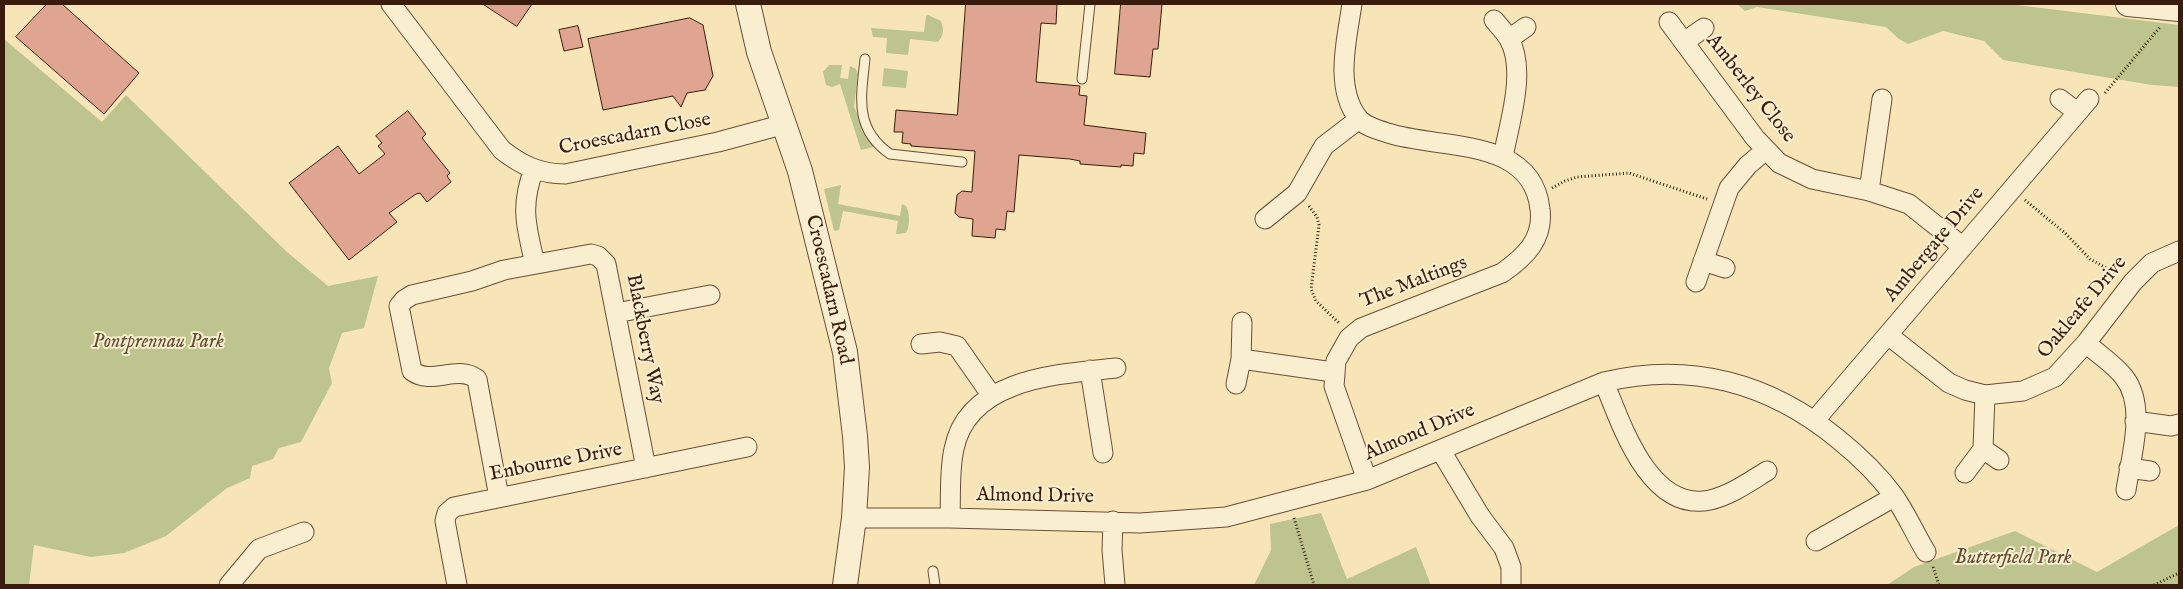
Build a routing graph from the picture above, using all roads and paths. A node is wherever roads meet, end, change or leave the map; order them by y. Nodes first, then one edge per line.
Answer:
1 (391, 4) edge
2 (748, 4) edge
3 (1090, 4) edge
4 (1349, 4) edge
5 (2128, 4) edge
6 (2179, 9) edge
7 (1494, 20) dead end
8 (1669, 22) dead end
9 (1526, 27) dead end
10 (2160, 27) dead end
11 (1704, 28) dead end
12 (1509, 39) junction
13 (1684, 42) junction
14 (865, 59) dead end
15 (1082, 79) dead end
16 (1882, 99) dead end
17 (2060, 99) dead end
18 (2083, 106) junction
19 (1359, 119) junction
20 (785, 124) junction
21 (1766, 150) junction
22 (1503, 157) junction
23 (962, 162) dead end
24 (534, 169) junction
25 (2012, 190) junction
26 (1869, 191) junction
27 (1297, 193) junction
28 (1539, 196) junction
29 (1722, 203) junction
30 (1265, 219) dead end
31 (1963, 247) junction
32 (2179, 250) edge
33 (1703, 261) junction
34 (535, 264) junction
35 (1726, 268) dead end
36 (1696, 282) dead end
37 (2133, 282) junction
38 (710, 295) dead end
39 (616, 313) junction
40 (1242, 322) dead end
41 (1888, 335) junction
42 (1352, 336) junction
43 (2086, 343) junction
44 (921, 344) dead end
45 (1241, 359) junction
46 (1116, 368) dead end
47 (1090, 370) junction
48 (1333, 372) junction
49 (1604, 382) junction
50 (1236, 384) dead end
51 (1985, 395) junction
52 (992, 396) junction
53 (1815, 420) junction
54 (2135, 421) junction
55 (2179, 424) edge
56 (748, 447) dead end
57 (1983, 449) junction
58 (1441, 451) junction
59 (1103, 453) dead end
60 (1999, 460) dead end
61 (646, 468) junction
62 (2129, 468) junction
63 (1768, 470) dead end
64 (2150, 471) dead end
65 (1965, 473) dead end
66 (1366, 480) junction
67 (2126, 490) dead end
68 (1894, 496) junction
69 (499, 498) junction
70 (1289, 500) junction
71 (854, 518) junction
72 (950, 518) junction
73 (1113, 521) junction
74 (304, 532) dead end
75 (1816, 541) dead end
76 (1926, 552) dead end
77 (933, 571) dead end
78 (2179, 573) edge
79 (229, 585) edge
80 (456, 585) edge
81 (845, 585) edge
82 (935, 585) edge
83 (1115, 585) edge
84 (1314, 585) edge
85 (1511, 585) edge
86 (2154, 585) edge

1 - 24 street, Croescadarn Close
2 - 20 street, Croescadarn Road
3 - 15 lane
4 - 19 street
5 - 6 street
7 - 12 street
8 - 13 street, Amberley Close
9 - 12 street
10 - 18 path
11 - 13 street
12 - 22 street
13 - 21 street, Amberley Close
14 - 23 lane
16 - 26 street
17 - 18 street
18 - 25 street, Ambergate Drive
19 - 22 street, The Maltings
19 - 27 street
20 - 24 street, Croescadarn Close
20 - 71 street, Croescadarn Road
21 - 26 street, Amberley Close
21 - 29 street
22 - 28 street, The Maltings
24 - 34 street
25 - 31 street, Ambergate Drive
25 - 37 path
26 - 31 street, Amberley Close
27 - 30 street
27 - 42 path
28 - 29 path
28 - 42 street, The Maltings
29 - 33 street
31 - 41 street, Ambergate Drive
32 - 37 street, Oakleafe Drive
33 - 35 street
33 - 36 street
34 - 39 street, Blackberry Way
34 - 69 street, Blackberry Way
37 - 43 street, Oakleafe Drive
38 - 39 street
39 - 61 street, Blackberry Way
40 - 45 street
41 - 51 street, Oakleafe Drive
41 - 53 street, Ambergate Drive
42 - 48 street, The Maltings
43 - 51 street, Oakleafe Drive
43 - 54 street
44 - 52 street
45 - 48 street
45 - 50 street
46 - 47 street
47 - 52 street
47 - 59 street
48 - 66 street, The Maltings
49 - 53 street, Almond Drive
49 - 58 street, Almond Drive
49 - 63 street
51 - 57 street
52 - 72 street
53 - 68 street, Almond Drive
54 - 55 street
54 - 62 street
56 - 61 street, Enbourne Drive
57 - 60 street
57 - 65 street
58 - 66 street, Almond Drive
58 - 85 street
61 - 69 street, Enbourne Drive
62 - 64 street
62 - 67 street
66 - 70 street, Almond Drive
68 - 75 street
68 - 76 street, Almond Drive
69 - 80 street, Enbourne Drive
70 - 73 street, Almond Drive
70 - 84 path
71 - 72 street, Almond Drive
71 - 81 street, Croescadarn Road
72 - 73 street, Almond Drive
73 - 83 street
74 - 79 street
77 - 82 lane
78 - 86 path

